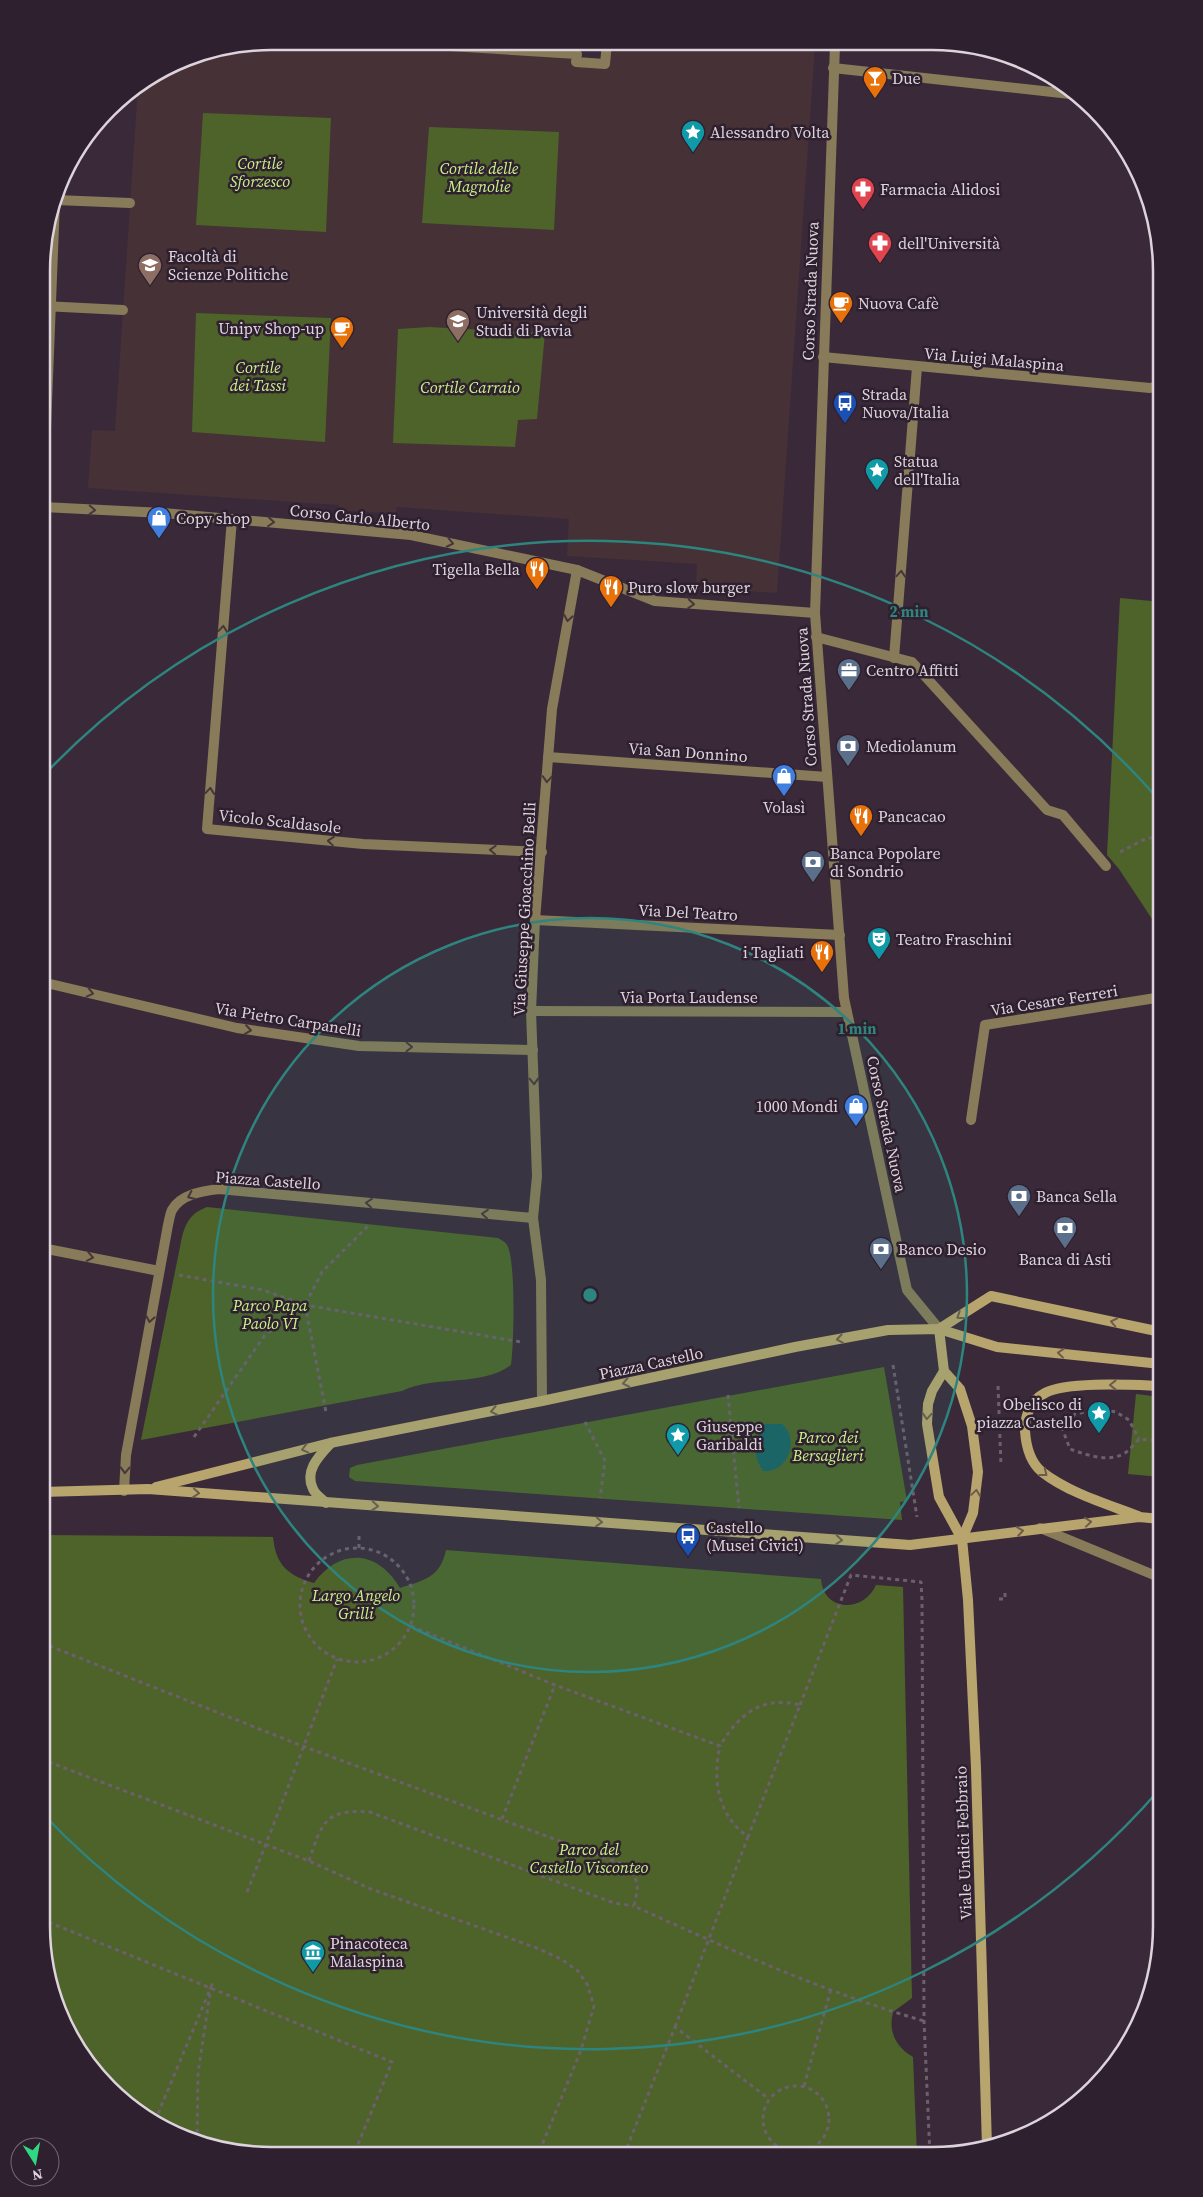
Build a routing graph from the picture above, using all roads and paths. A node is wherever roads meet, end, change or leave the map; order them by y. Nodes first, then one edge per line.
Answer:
1 (520, 50) edge
2 (606, 50) edge
3 (835, 50) edge
4 (833, 68) junction
5 (1063, 93) edge
6 (62, 200) edge
7 (130, 203) dead end
8 (52, 245) edge
9 (50, 266) edge
10 (50, 306) edge
11 (123, 310) dead end
12 (823, 357) junction
13 (917, 367) junction
14 (1153, 387) edge
15 (50, 507) edge
16 (232, 519) junction
17 (577, 570) junction
18 (815, 613) junction
19 (816, 638) junction
20 (894, 658) junction
21 (548, 757) junction
22 (826, 777) junction
23 (1153, 839) edge
24 (542, 852) junction
25 (1106, 866) joint
26 (535, 920) junction
27 (840, 935) junction
28 (50, 984) edge
29 (1153, 998) edge
30 (531, 1011) junction
31 (847, 1012) junction
32 (533, 1050) junction
33 (970, 1120) dead end
34 (389, 1205) junction
35 (533, 1218) junction
36 (50, 1250) edge
37 (159, 1271) junction
38 (305, 1305) junction
39 (939, 1329) junction
40 (1153, 1330) edge
41 (542, 1342) junction
42 (1153, 1363) edge
43 (893, 1365) dead end
44 (944, 1371) junction
45 (998, 1386) dead end
46 (1153, 1386) edge
47 (728, 1394) dead end
48 (542, 1402) junction
49 (326, 1412) dead end
50 (585, 1422) dead end
51 (1042, 1428) dead end
52 (1062, 1428) junction
53 (194, 1437) dead end
54 (1139, 1439) junction
55 (1153, 1440) edge
56 (330, 1443) junction
57 (1001, 1466) dead end
58 (148, 1489) junction
59 (124, 1491) junction
60 (50, 1492) edge
61 (600, 1498) dead end
62 (326, 1503) junction
63 (739, 1508) dead end
64 (916, 1517) dead end
65 (1139, 1517) junction
66 (1153, 1518) edge
67 (1039, 1528) junction
68 (359, 1536) dead end
69 (962, 1540) junction
70 (359, 1548) junction
71 (1153, 1575) edge
72 (1005, 1591) dead end
73 (999, 1599) dead end
74 (411, 1626) junction
75 (50, 1646) edge
76 (337, 1659) junction
77 (556, 1685) junction
78 (800, 1705) junction
79 (720, 1746) junction
80 (305, 1747) junction
81 (50, 1762) edge
82 (502, 1819) junction
83 (748, 1837) junction
84 (308, 1861) junction
85 (247, 1892) dead end
86 (634, 1906) junction
87 (50, 1923) edge
88 (709, 1940) junction
89 (214, 1980) dead end
90 (211, 1987) junction
91 (831, 1989) junction
92 (924, 2022) junction
93 (675, 2027) junction
94 (804, 2086) junction
95 (769, 2098) junction
96 (157, 2115) edge
97 (197, 2134) edge
98 (987, 2140) edge
99 (357, 2147) edge
100 (541, 2147) edge
101 (627, 2147) edge
102 (779, 2147) edge
103 (812, 2147) edge
104 (930, 2147) edge

1 - 2 street
3 - 4 street, Corso Strada Nuova
4 - 5 street
4 - 12 street, Corso Strada Nuova
6 - 7 street
8 - 9 street
10 - 11 street
12 - 13 street, Via Luigi Malaspina
12 - 18 street, Corso Strada Nuova
13 - 14 street, Via Luigi Malaspina
20 -> 13 street
15 -> 16 street, Corso Carlo Alberto
16 -> 17 street, Corso Carlo Alberto
24 -> 16 street, Vicolo Scaldasole
17 -> 18 street, Corso Carlo Alberto
17 -> 21 street, Via Giuseppe Gioacchino Belli
18 - 19 street, Corso Strada Nuova
19 - 20 street
19 - 22 street, Corso Strada Nuova
20 - 25 street
21 - 22 street, Via San Donnino
21 -> 24 street, Via Giuseppe Gioacchino Belli
22 - 27 street, Corso Strada Nuova
23 - 25 path
24 - 26 street, Via Giuseppe Gioacchino Belli
26 - 27 street, Via Del Teatro
26 - 30 street, Via Giuseppe Gioacchino Belli
27 - 31 street, Corso Strada Nuova
28 -> 32 street, Via Pietro Carpanelli
29 - 33 street, Via Cesare Ferreri
30 - 31 street, Via Porta Laudense
30 - 32 street, Via Giuseppe Gioacchino Belli
31 - 39 street, Corso Strada Nuova
32 -> 35 street, Via Giuseppe Gioacchino Belli
35 -> 34 street, Piazza Castello
34 -> 37 street, Piazza Castello
34 - 38 path
35 - 41 street, Via Giuseppe Gioacchino Belli
36 -> 37 street
37 - 38 path
37 -> 59 street, Piazza Castello
38 - 41 path
38 - 49 path
38 - 53 path
40 -> 39 street
42 -> 39 street
39 - 44 street
39 -> 48 street, Piazza Castello
41 - 48 street, Via Giuseppe Gioacchino Belli
43 - 64 path
44 -> 69 street
69 -> 44 street
45 - 57 path
46 -> 65 street
47 - 63 path
48 -> 56 street, Piazza Castello
50 - 61 path
51 - 52 path
52 - 54 path
52 - 54 path
54 - 55 path
56 -> 58 street, Piazza Castello
56 - 62 street
58 - 59 street, Piazza Castello
58 -> 62 street, Piazza Castello
59 - 60 street, Piazza Castello
62 -> 69 street, Piazza Castello
65 - 66 street
67 -> 65 street, Piazza Castello
69 -> 67 street, Piazza Castello
67 - 71 street
68 - 70 path
69 - 98 street, Viale Undici Febbraio
70 - 74 path
70 - 76 path
72 - 73 path
74 - 76 path
74 - 77 path
75 - 80 path
76 - 80 path
77 - 79 path
77 - 82 path
78 - 79 path
78 - 83 path
78 - 92 path
79 - 83 path
80 - 82 path
80 - 85 path, bridge
81 - 84 path
82 - 86 path
83 - 88 path
84 - 86 path
84 - 100 path
86 - 88 path
87 - 90 path
88 - 91 path
88 - 93 path
89 - 90 path
90 - 96 path
90 - 97 path
90 - 99 path
91 - 92 path
91 - 94 path
92 - 104 path
93 - 95 path
93 - 101 path
94 - 95 path
94 - 103 path
95 - 102 path

